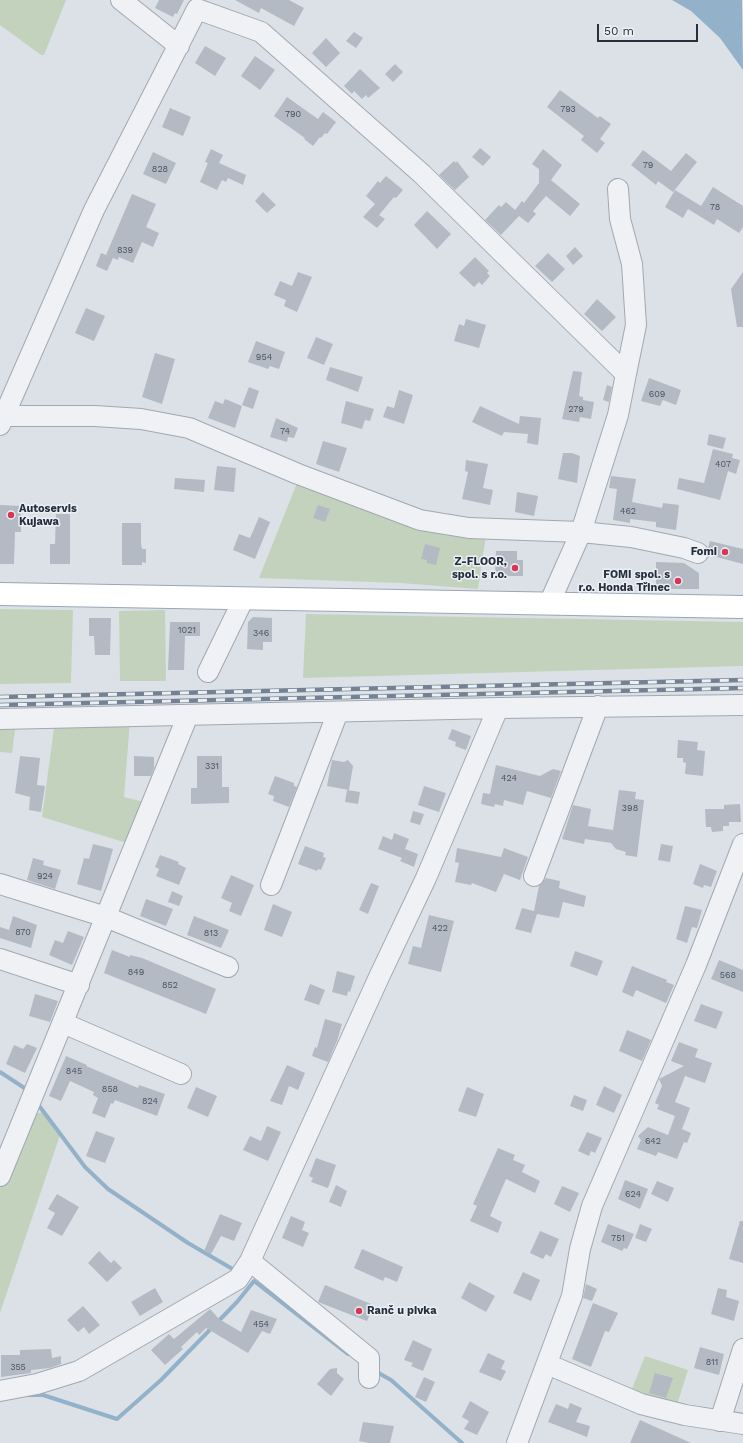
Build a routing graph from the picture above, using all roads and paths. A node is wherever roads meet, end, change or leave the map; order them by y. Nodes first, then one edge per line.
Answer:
1 (120, 0) edge
2 (180, 46) junction
3 (618, 189) dead end
4 (626, 374) junction
5 (1, 419) edge
6 (581, 532) junction
7 (698, 553) dead end
8 (0, 594) edge
9 (244, 598) junction
10 (549, 604) junction
11 (743, 607) edge
12 (208, 672) dead end
13 (743, 705) edge
14 (598, 706) junction
15 (498, 708) junction
16 (338, 712) junction
17 (188, 715) junction
18 (0, 718) edge
19 (743, 844) edge
20 (534, 876) dead end
21 (0, 884) edge
22 (272, 885) dead end
23 (106, 917) junction
24 (0, 959) edge
25 (228, 967) dead end
26 (79, 984) junction
27 (63, 1023) junction
28 (181, 1074) dead end
29 (0, 1176) edge
30 (245, 1269) junction
31 (743, 1349) edge
32 (547, 1364) junction
33 (369, 1378) dead end
34 (0, 1391) edge
35 (720, 1421) junction
36 (743, 1424) edge
37 (517, 1443) edge

1 - 2 street
2 - 4 street
2 - 5 street
3 - 4 street
4 - 6 street
5 - 6 street
6 - 7 street
6 - 10 street
8 - 9 main road
9 - 10 main road
9 - 12 street
10 - 11 main road
13 - 14 street
14 - 15 street
14 - 20 street
15 - 16 street
15 - 30 street
16 - 17 street
16 - 22 street
17 - 18 street
17 - 23 street
19 - 32 street
21 - 23 street
23 - 25 street
23 - 26 street
24 - 26 street
26 - 27 street
27 - 28 street
27 - 29 street
30 - 33 street
30 - 34 street
31 - 35 street
32 - 35 street
32 - 37 street
35 - 36 street

